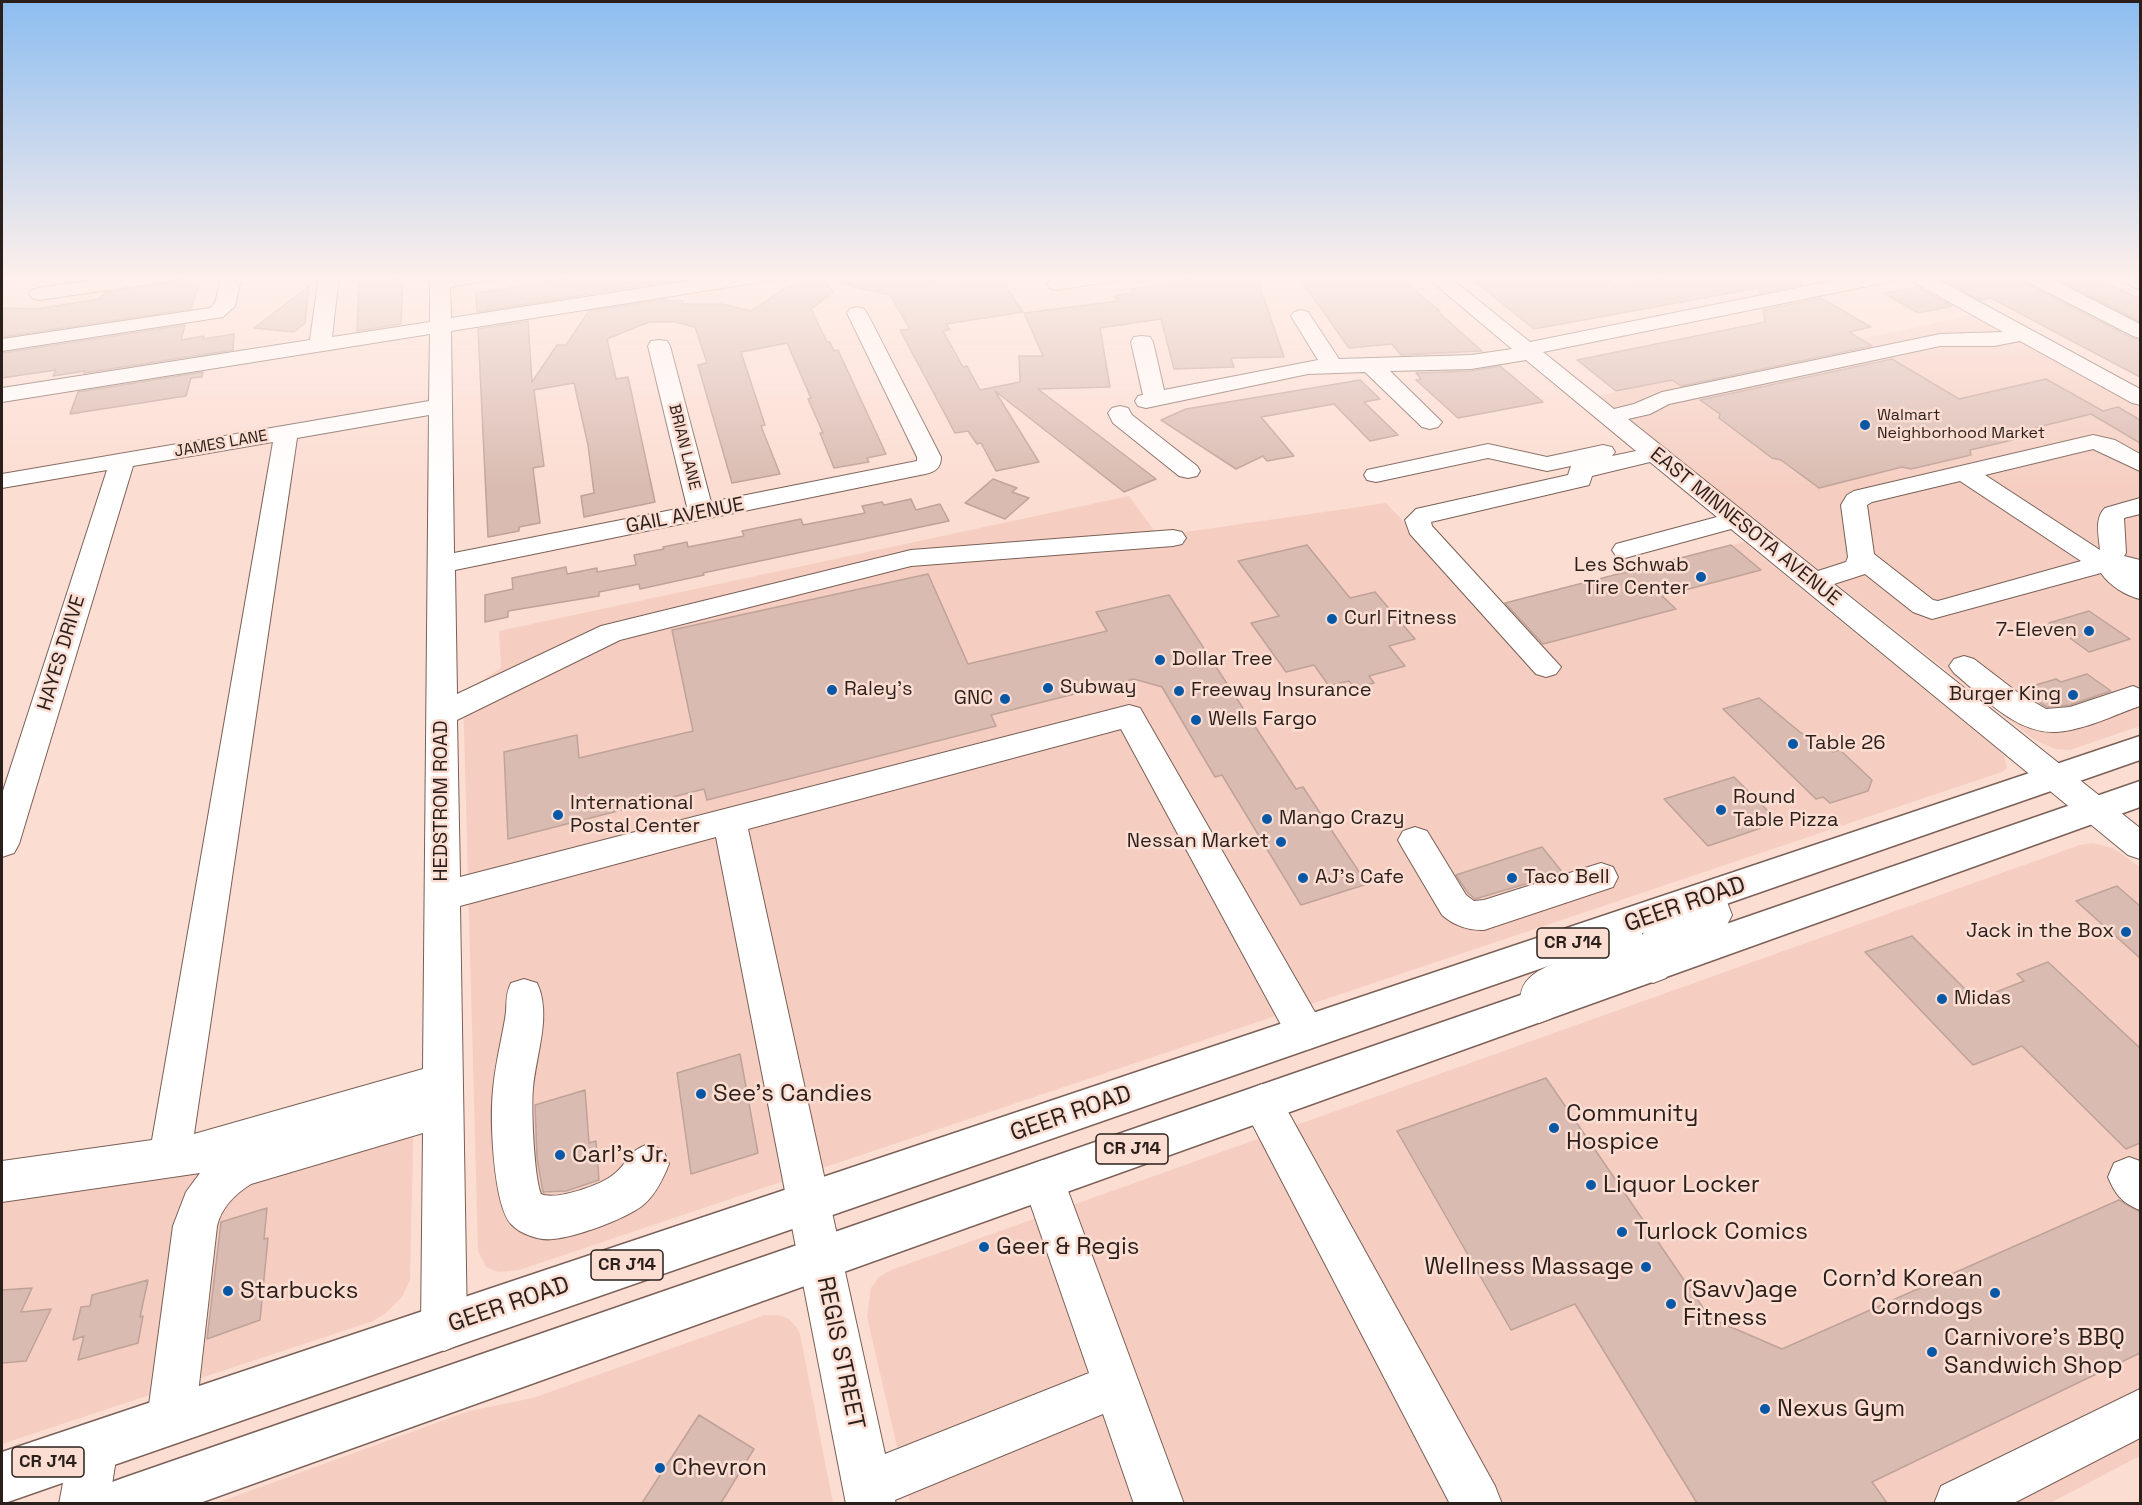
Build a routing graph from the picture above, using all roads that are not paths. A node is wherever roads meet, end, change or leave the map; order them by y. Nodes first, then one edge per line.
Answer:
1 (319, 345) edge
2 (440, 345) edge
3 (873, 345) edge
4 (1143, 345) edge
5 (1319, 345) edge
6 (1521, 345) edge
7 (1545, 345) edge
8 (1915, 345) edge
9 (2043, 345) edge
10 (659, 346) dead end
11 (1526, 349) junction
12 (1370, 364) junction
13 (1332, 365) junction
14 (2, 395) edge
15 (2140, 398) edge
16 (1151, 400) junction
17 (440, 406) junction
18 (1609, 417) junction
19 (1430, 422) dead end
20 (286, 432) junction
21 (1648, 448) junction
22 (122, 461) junction
23 (2140, 464) edge
24 (1188, 471) dead end
25 (1964, 472) junction
26 (1376, 475) dead end
27 (2, 481) edge
28 (2140, 506) edge
29 (701, 513) junction
30 (1737, 520) junction
31 (1173, 538) dead end
32 (1625, 550) dead end
33 (1861, 557) junction
34 (2106, 563) junction
35 (441, 564) junction
36 (2140, 572) edge
37 (1813, 581) junction
38 (2140, 590) edge
39 (1964, 666) dead end
40 (1546, 667) dead end
41 (2133, 697) dead end
42 (442, 714) junction
43 (2140, 748) edge
44 (2056, 778) junction
45 (2140, 794) edge
46 (2095, 809) junction
47 (729, 820) junction
48 (1415, 840) dead end
49 (2, 844) edge
50 (2140, 846) edge
51 (1601, 877) dead end
52 (442, 896) junction
53 (1709, 896) junction
54 (1624, 925) junction
55 (1653, 967) junction
56 (524, 995) dead end
57 (1539, 1006) junction
58 (1306, 1033) junction
59 (443, 1095) junction
60 (1262, 1103) junction
61 (170, 1158) junction
62 (648, 1164) dead end
63 (1043, 1180) junction
64 (2, 1181) edge
65 (810, 1203) junction
66 (821, 1258) junction
67 (444, 1328) junction
68 (1117, 1385) junction
69 (2140, 1413) edge
70 (171, 1420) junction
71 (94, 1446) junction
72 (2, 1478) edge
73 (869, 1495) edge
74 (84, 1503) edge
75 (123, 1503) edge
76 (1159, 1503) edge
77 (1477, 1503) edge
78 (1959, 1503) edge

1 - 14 street
2 - 17 street, HEDSTROM ROAD
3 - 29 street, GAIL AVENUE
4 - 16 street
5 - 13 street
6 - 11 street, EAST MINNESOTA AVENUE
7 - 11 street
8 - 18 street
9 - 15 street
10 - 29 street, BRIAN LANE
11 - 12 street
11 - 18 street, EAST MINNESOTA AVENUE
12 - 13 street
12 - 19 street
13 - 16 street
16 - 24 street
17 - 20 street, JAMES LANE
17 - 35 street, HEDSTROM ROAD
18 - 21 street, EAST MINNESOTA AVENUE
20 - 22 street, JAMES LANE
20 - 61 street
21 - 26 street
21 - 30 street, EAST MINNESOTA AVENUE
21 - 40 street
22 - 27 street, JAMES LANE
22 - 49 street, HAYES DRIVE
23 - 25 street
25 - 33 street
25 - 34 street
28 - 34 street
29 - 35 street, GAIL AVENUE
30 - 32 street
30 - 37 street, EAST MINNESOTA AVENUE
31 - 42 street
33 - 34 street
33 - 37 street
34 - 36 street
34 - 38 street
35 - 42 street, HEDSTROM ROAD
37 - 44 street, EAST MINNESOTA AVENUE
39 - 41 street
42 - 52 street, HEDSTROM ROAD
43 - 44 main road, GEER ROAD / CR J14
44 - 46 street, EAST MINNESOTA AVENUE
44 - 53 main road, GEER ROAD / CR J14
45 - 46 main road, CR J14
46 - 50 street, EAST MINNESOTA AVENUE
46 - 55 main road, CR J14
47 - 52 street
47 - 58 street
47 - 65 street, REGIS STREET
48 - 51 street
52 - 59 street, HEDSTROM ROAD
53 - 54 main road, GEER ROAD / CR J14
53 - 55 street
54 - 57 street
54 - 58 main road, GEER ROAD / CR J14
55 - 57 main road, CR J14
56 - 62 street
57 - 60 main road, CR J14
58 - 65 main road, GEER ROAD / CR J14
59 - 61 street
59 - 67 street, HEDSTROM ROAD
59 - 70 street
60 - 63 main road, CR J14
60 - 77 street
61 - 64 street
63 - 66 main road, CR J14
63 - 68 street
65 - 66 street, REGIS STREET
65 - 67 main road, GEER ROAD / CR J14
66 - 73 street, REGIS STREET
66 - 75 main road, CR J14
67 - 70 main road, GEER ROAD / CR J14
68 - 73 street
68 - 76 street
69 - 78 street
70 - 71 main road, GEER ROAD / CR J14
71 - 72 main road, GEER ROAD / CR J14
71 - 74 street

